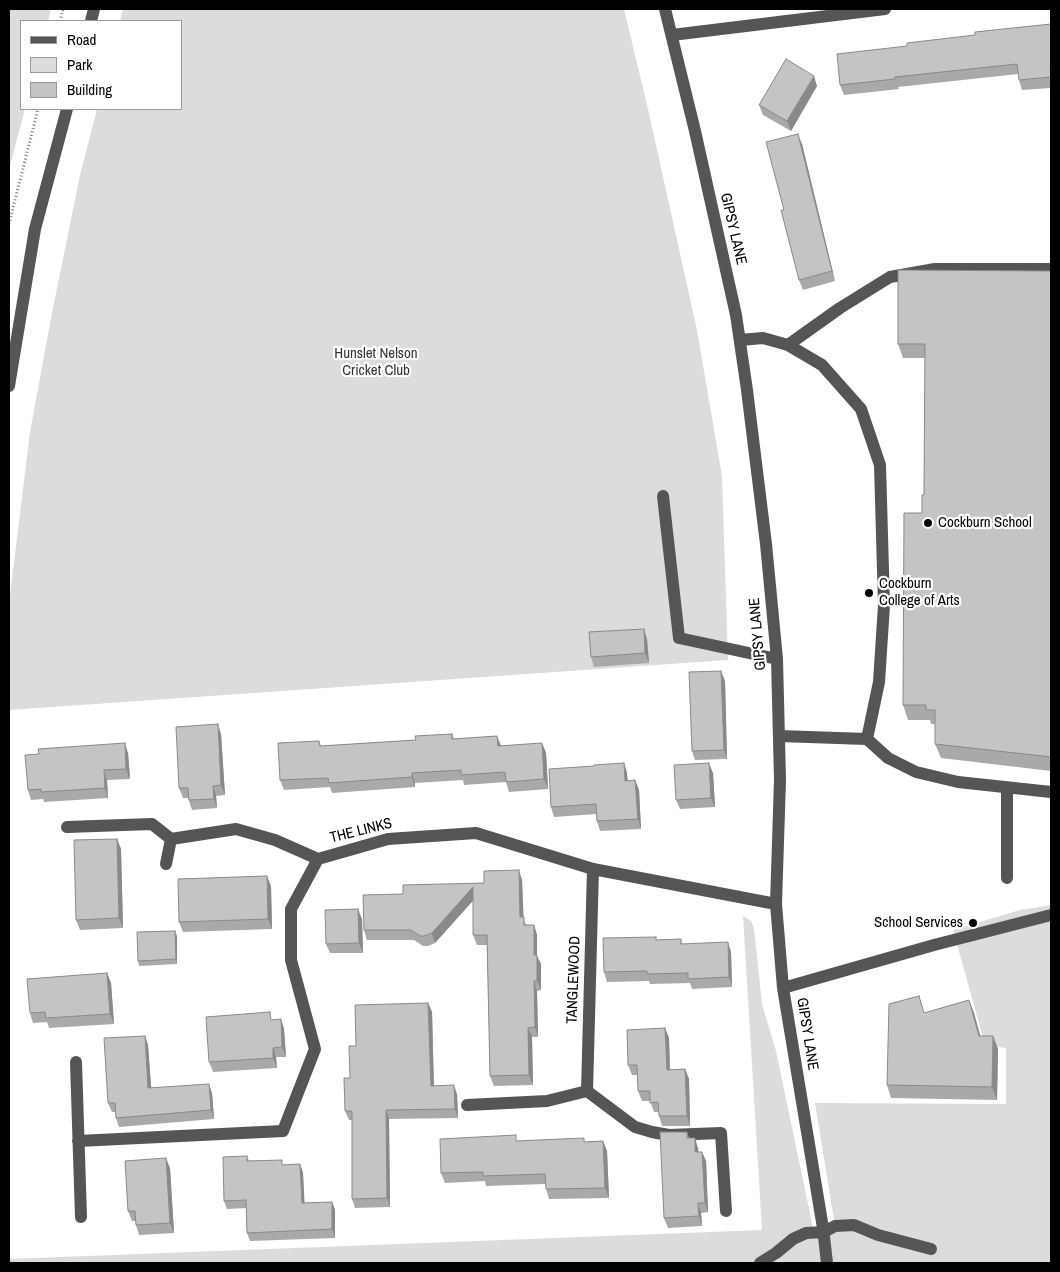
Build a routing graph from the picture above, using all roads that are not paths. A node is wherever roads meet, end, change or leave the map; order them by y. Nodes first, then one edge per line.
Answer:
1 (665, 9) edge
2 (885, 9) edge
3 (672, 35) junction
4 (67, 110) edge
5 (1051, 269) edge
6 (740, 340) junction
7 (788, 345) junction
8 (9, 386) edge
9 (663, 496) dead end
10 (777, 659) junction
11 (779, 736) junction
12 (867, 739) junction
13 (1007, 788) junction
14 (1051, 792) edge
15 (67, 827) dead end
16 (171, 839) junction
17 (318, 860) junction
18 (166, 864) dead end
19 (593, 869) junction
20 (1007, 878) dead end
21 (776, 904) junction
22 (1051, 915) edge
23 (783, 988) junction
24 (76, 1062) dead end
25 (587, 1091) junction
26 (467, 1105) dead end
27 (78, 1141) junction
28 (726, 1211) dead end
29 (80, 1217) dead end
30 (824, 1232) junction
31 (931, 1249) dead end
32 (760, 1263) edge
33 (827, 1263) edge

1 - 3 street, GIPSY LANE
2 - 3 street
3 - 6 street, GIPSY LANE
4 - 8 street
5 - 7 street
6 - 7 street
6 - 10 street, GIPSY LANE
7 - 12 street
9 - 10 street
10 - 11 street, GIPSY LANE
11 - 12 street
11 - 21 street, GIPSY LANE
12 - 13 street
13 - 14 street
13 - 20 street
15 - 16 street
16 - 17 street
16 - 18 street
17 - 19 street, THE LINKS
17 - 27 street, THE LINKS
19 - 21 street, THE LINKS
19 - 25 street, TANGLEWOOD
21 - 23 street, GIPSY LANE
22 - 23 street
23 - 30 street, GIPSY LANE
24 - 27 street
25 - 26 street
25 - 28 street
27 - 29 street
30 - 31 street
30 - 32 street
30 - 33 street, GIPSY LANE

